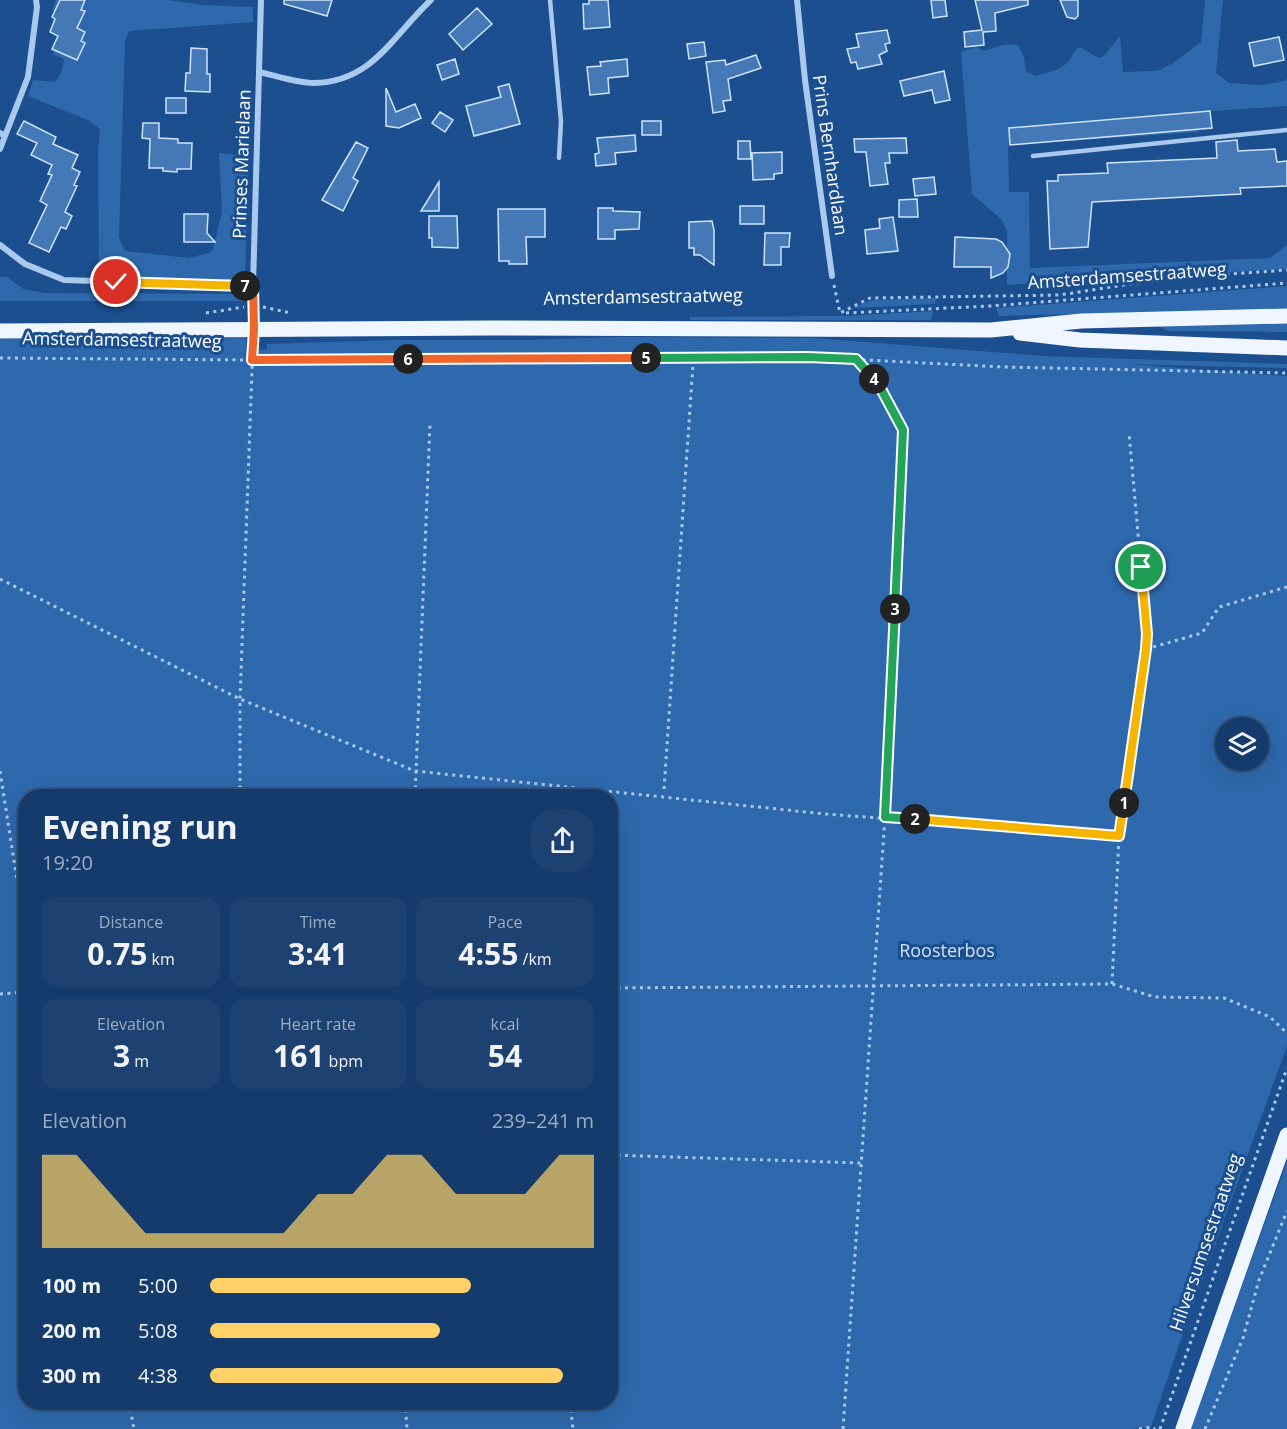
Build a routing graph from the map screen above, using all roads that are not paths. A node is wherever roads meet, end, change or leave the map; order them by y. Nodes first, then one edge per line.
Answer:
1 (36, 0) edge
2 (261, 0) edge
3 (431, 0) edge
4 (550, 0) edge
5 (797, 0) edge
6 (259, 72) junction
7 (1287, 130) edge
8 (2, 134) edge
9 (0, 149) edge
10 (1033, 156) dead end
11 (559, 158) dead end
12 (0, 245) edge
13 (832, 276) road end
14 (253, 286) junction
15 (1287, 316) edge
16 (254, 329) junction
17 (0, 330) edge
18 (991, 330) junction
19 (1287, 348) edge
20 (1287, 1135) edge
21 (1183, 1429) edge

1 - 8 street
2 - 6 street, Prinses Marielaan
3 - 6 street
4 - 11 lane
5 - 13 street, Prins Bernhardlaan
6 - 14 street, Prinses Marielaan
7 - 10 lane
8 - 9 street
12 - 14 street
14 - 16 street, Prinses Marielaan
15 - 18 main road, Amsterdamsestraatweg
16 - 17 main road, Amsterdamsestraatweg
16 - 18 main road, Amsterdamsestraatweg
18 - 19 main road, Amsterdamsestraatweg
20 - 21 main road

